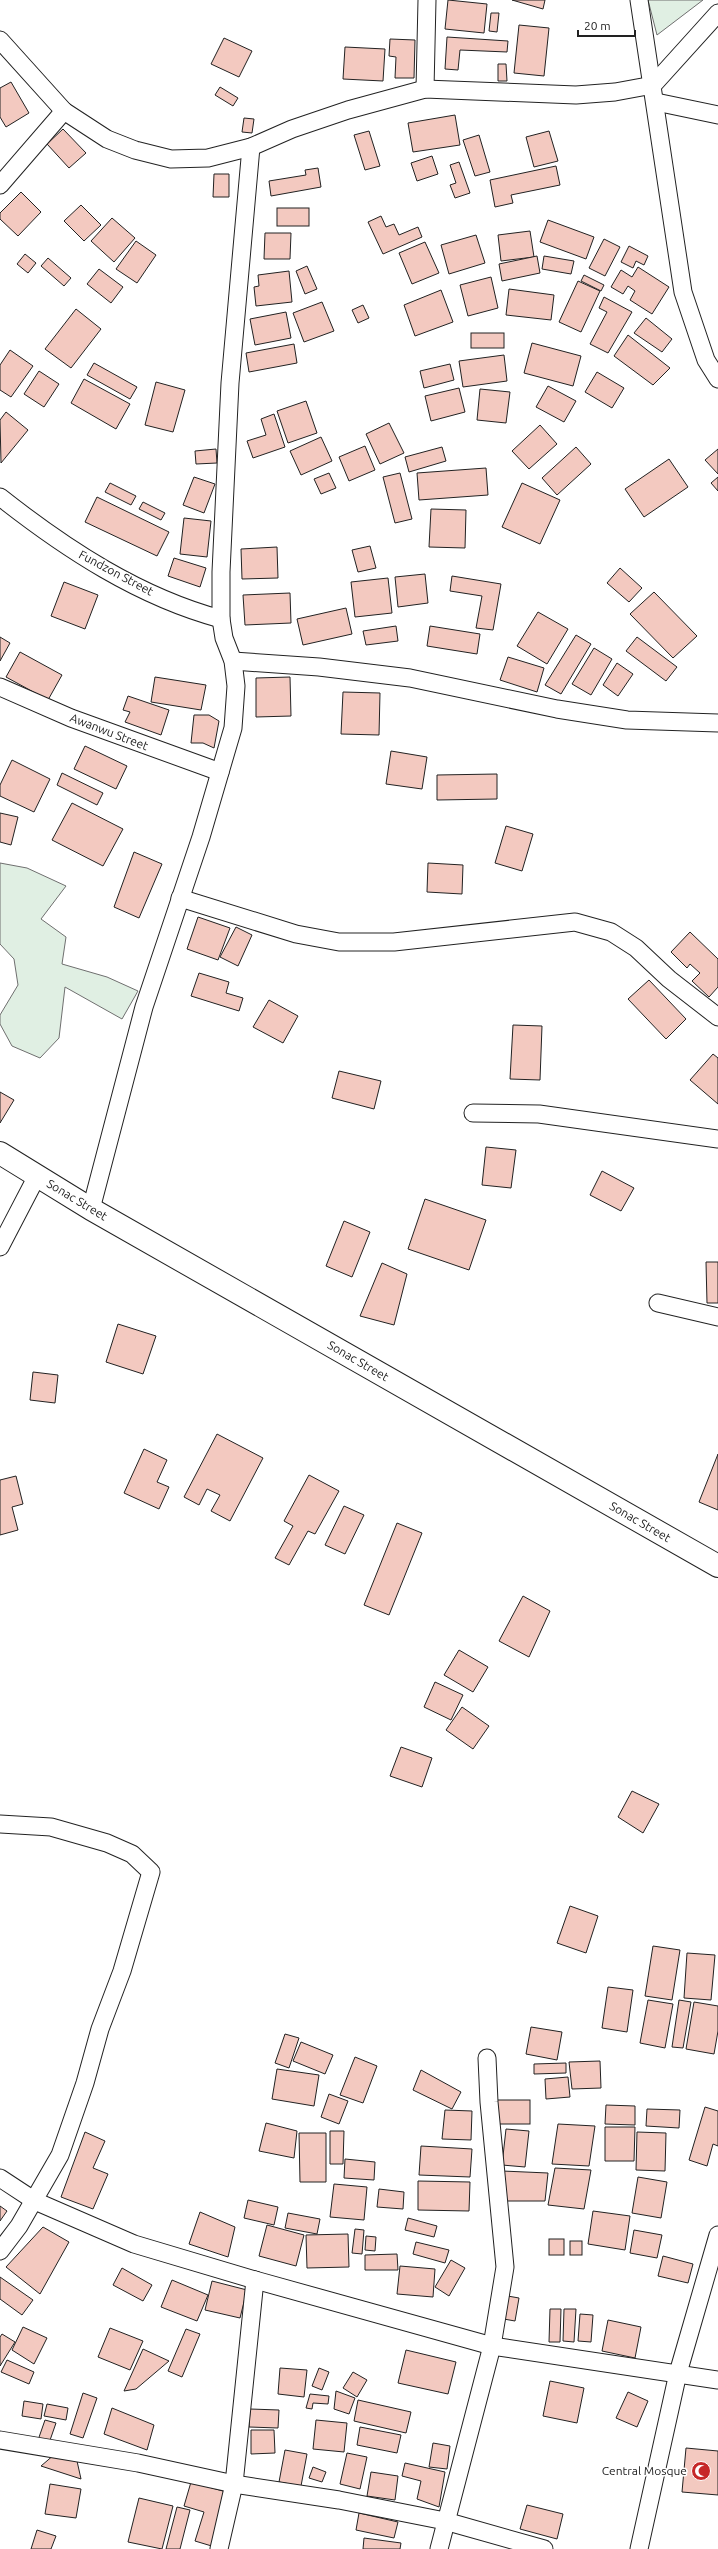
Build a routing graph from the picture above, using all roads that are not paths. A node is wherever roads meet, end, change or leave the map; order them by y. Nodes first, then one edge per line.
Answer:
1 (428, 0) edge
2 (639, 0) edge
3 (718, 13) edge
4 (0, 40) edge
5 (653, 85) junction
6 (425, 89) junction
7 (656, 102) junction
8 (64, 111) junction
9 (718, 115) edge
10 (251, 147) junction
11 (0, 186) edge
12 (718, 379) edge
13 (0, 498) edge
14 (221, 619) junction
15 (232, 661) junction
16 (0, 687) edge
17 (718, 723) edge
18 (220, 772) junction
19 (180, 898) junction
20 (718, 1017) edge
21 (473, 1113) dead end
22 (718, 1139) edge
23 (0, 1153) edge
24 (37, 1176) junction
25 (91, 1209) junction
26 (0, 1247) edge
27 (658, 1303) dead end
28 (718, 1317) edge
29 (718, 1566) edge
30 (0, 1824) edge
31 (487, 2058) dead end
32 (0, 2178) edge
33 (34, 2201) junction
34 (718, 2234) edge
35 (0, 2251) edge
36 (255, 2280) junction
37 (492, 2346) junction
38 (678, 2373) junction
39 (718, 2380) edge
40 (0, 2440) edge
41 (234, 2484) junction
42 (445, 2522) junction
43 (219, 2549) edge
44 (439, 2549) edge
45 (544, 2549) edge
46 (639, 2549) edge

1 - 6 street
2 - 5 street
3 - 5 street
4 - 8 street
5 - 6 street
5 - 7 street
6 - 10 street
7 - 9 street
7 - 12 street
8 - 10 street
8 - 11 street
10 - 14 street
13 - 14 street, Fundzon Street
14 - 15 street
15 - 17 street
15 - 18 street
16 - 18 street, Awanwu Street
18 - 19 street
19 - 20 street
19 - 25 street
21 - 22 street
23 - 24 highway, Sonac Street
24 - 25 highway, Sonac Street
24 - 26 street
25 - 29 highway, Sonac Street
27 - 28 street
30 - 33 street
31 - 37 street
32 - 33 street
33 - 35 street
33 - 36 street
34 - 38 street
36 - 37 street
36 - 41 street
37 - 38 street
37 - 42 street
38 - 39 street
38 - 46 street
40 - 41 street
41 - 42 street
41 - 43 street
42 - 44 street
42 - 45 street

